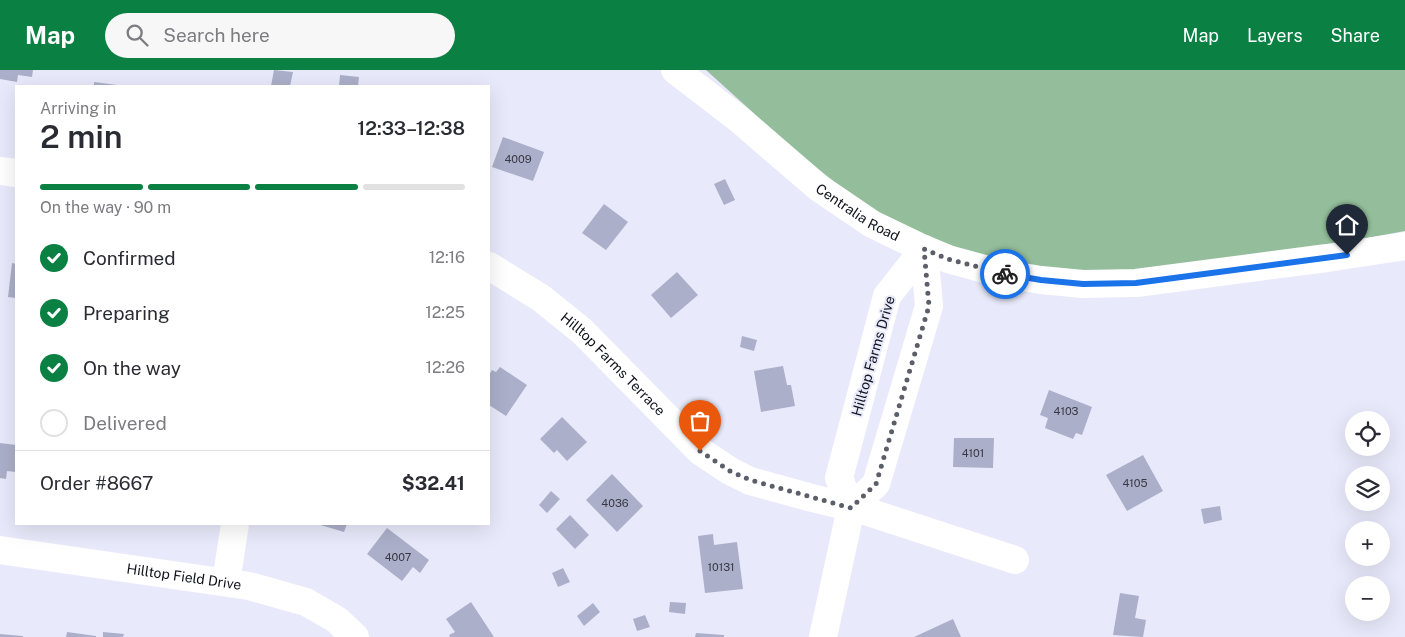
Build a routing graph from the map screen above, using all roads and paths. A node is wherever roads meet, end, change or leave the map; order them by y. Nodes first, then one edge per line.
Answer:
1 (675, 70) edge
2 (0, 171) edge
3 (15, 173) edge
4 (1405, 246) edge
5 (924, 249) junction
6 (490, 267) edge
7 (851, 508) junction
8 (235, 525) edge
9 (0, 550) edge
10 (1015, 560) dead end
11 (226, 582) junction
12 (355, 637) edge
13 (823, 637) edge

1 - 5 street, Centralia Road
2 - 3 street
4 - 5 street, Centralia Road
5 - 7 street
5 - 7 street, Hilltop Farms Drive
6 - 7 street, Hilltop Farms Terrace
7 - 10 street, Hilltop Farms Terrace
7 - 13 street
8 - 11 street
9 - 11 street, Hilltop Field Drive
11 - 12 street, Hilltop Field Drive

